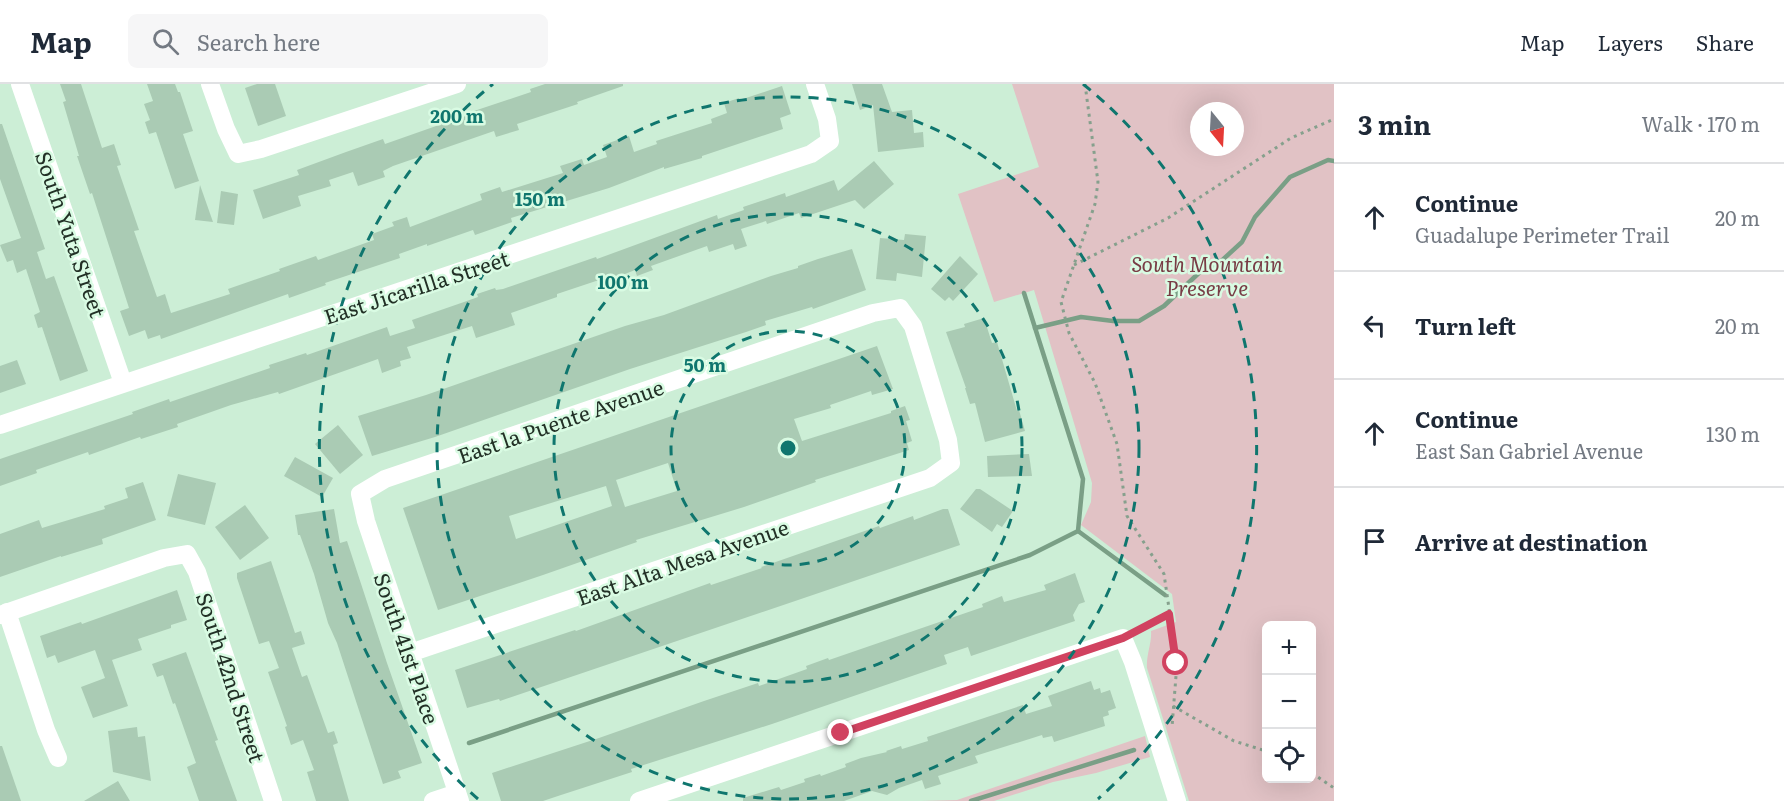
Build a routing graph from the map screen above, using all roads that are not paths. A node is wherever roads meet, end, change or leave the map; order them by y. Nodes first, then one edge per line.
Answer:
1 (20, 84) edge
2 (210, 84) edge
3 (457, 84) edge
4 (815, 84) edge
5 (123, 383) junction
6 (0, 424) edge
7 (951, 463) joint
8 (360, 494) joint
9 (3, 614) edge
10 (410, 653) junction
11 (58, 758) dead end
12 (458, 797) edge
13 (273, 801) edge
14 (433, 801) edge
15 (639, 801) edge
16 (1177, 801) edge

1 - 5 street, South Yuta Street
2 - 3 street
4 - 5 street, East Jicarilla Street
5 - 6 street, East Jicarilla Street
7 - 8 street, East la Puente Avenue
7 - 10 street, East Alta Mesa Avenue
8 - 10 street, South 41st Place
9 - 11 street
9 - 13 street, South 42nd Street
10 - 12 street, South 41st Place
12 - 14 street
15 - 16 street

